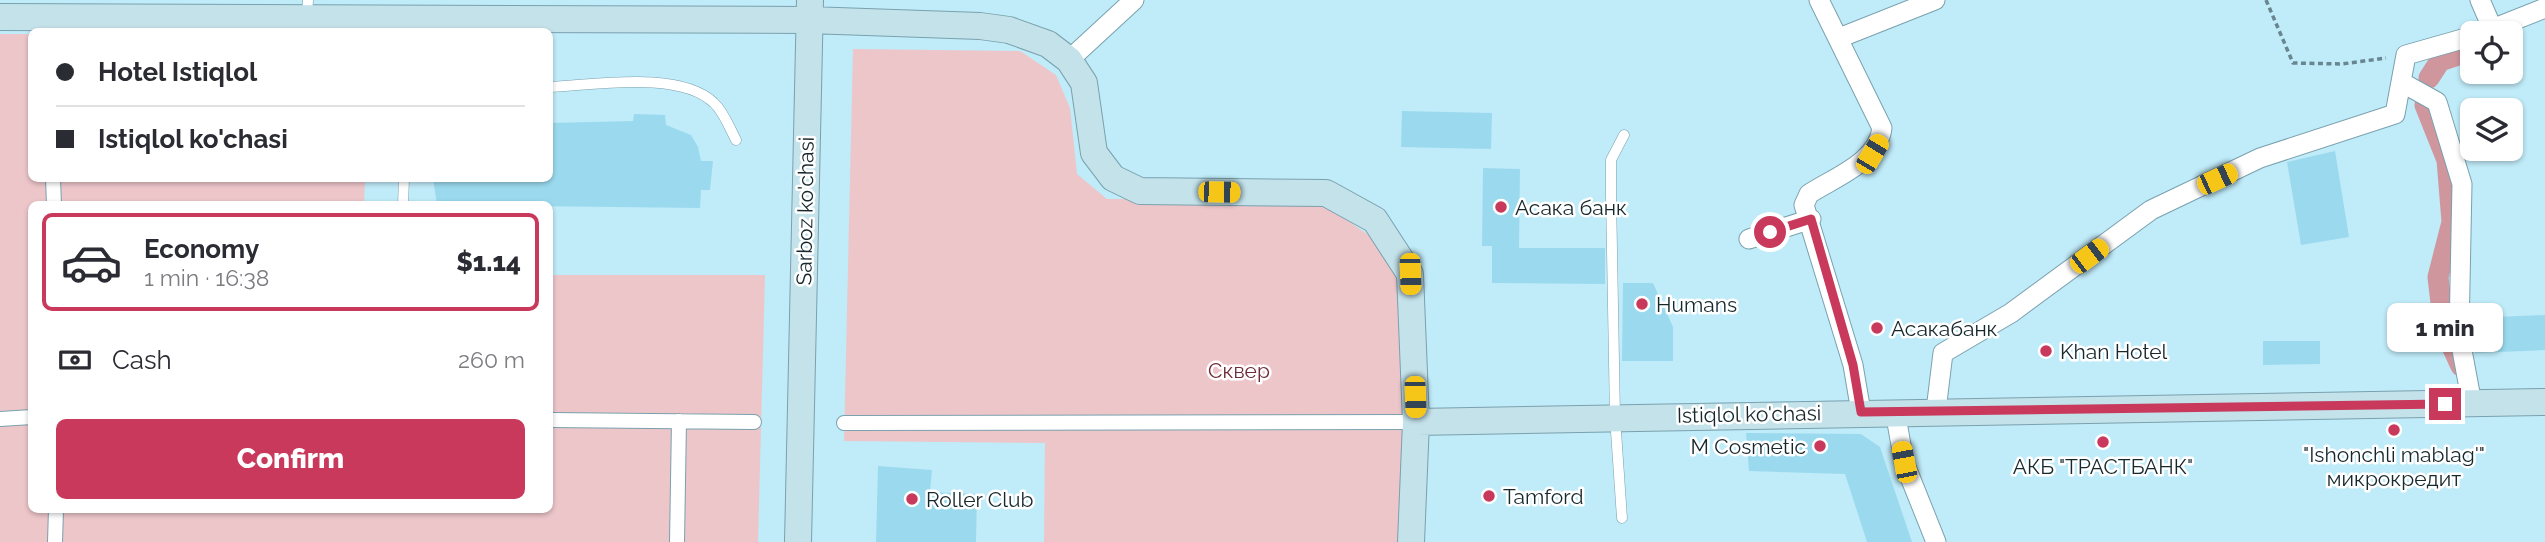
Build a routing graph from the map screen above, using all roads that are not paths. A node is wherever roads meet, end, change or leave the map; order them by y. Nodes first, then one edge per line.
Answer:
1 (1135, 0) edge
2 (1819, 0) edge
3 (1935, 0) edge
4 (2480, 0) edge
5 (2545, 8) edge
6 (307, 9) edge
7 (809, 10) edge
8 (0, 17) edge
9 (2485, 21) edge
10 (2514, 21) edge
11 (417, 25) edge
12 (1839, 38) junction
13 (2460, 40) edge
14 (1069, 60) junction
15 (2401, 82) junction
16 (553, 87) edge
17 (1624, 135) dead end
18 (736, 140) dead end
19 (54, 182) edge
20 (404, 182) edge
21 (54, 201) edge
22 (403, 201) edge
23 (1811, 219) junction
24 (1749, 239) dead end
25 (2545, 401) edge
26 (2472, 404) junction
27 (1936, 410) junction
28 (1895, 411) junction
29 (1861, 412) junction
30 (28, 417) edge
31 (1615, 417) junction
32 (0, 419) edge
33 (553, 420) edge
34 (679, 421) junction
35 (754, 422) dead end
36 (1416, 422) junction
37 (844, 423) dead end
38 (56, 513) edge
39 (1622, 518) dead end
40 (55, 542) edge
41 (677, 542) edge
42 (798, 542) edge
43 (1411, 542) edge
44 (1936, 542) edge

1 - 14 street
2 - 12 street
3 - 12 street
4 - 9 street
5 - 10 street
6 - 8 main road
6 - 11 main road
7 - 11 main road
7 - 14 main road
7 - 42 main road, Sarboz ko'chasi
12 - 23 street
13 - 15 street
14 - 36 main road
15 - 26 street
15 - 27 street
16 - 18 lane
17 - 31 lane
19 - 21 street
20 - 22 lane
23 - 24 street
23 - 29 street
25 - 26 main road, Istiqlol ko'chasi
26 - 27 main road, Istiqlol ko'chasi
27 - 28 main road, Istiqlol ko'chasi
28 - 29 main road, Istiqlol ko'chasi
28 - 44 street
29 - 31 main road, Istiqlol ko'chasi
30 - 32 street
31 - 36 main road, Istiqlol ko'chasi
31 - 39 lane
33 - 34 street
34 - 35 street
34 - 41 street
36 - 37 street
36 - 43 main road
38 - 40 street

